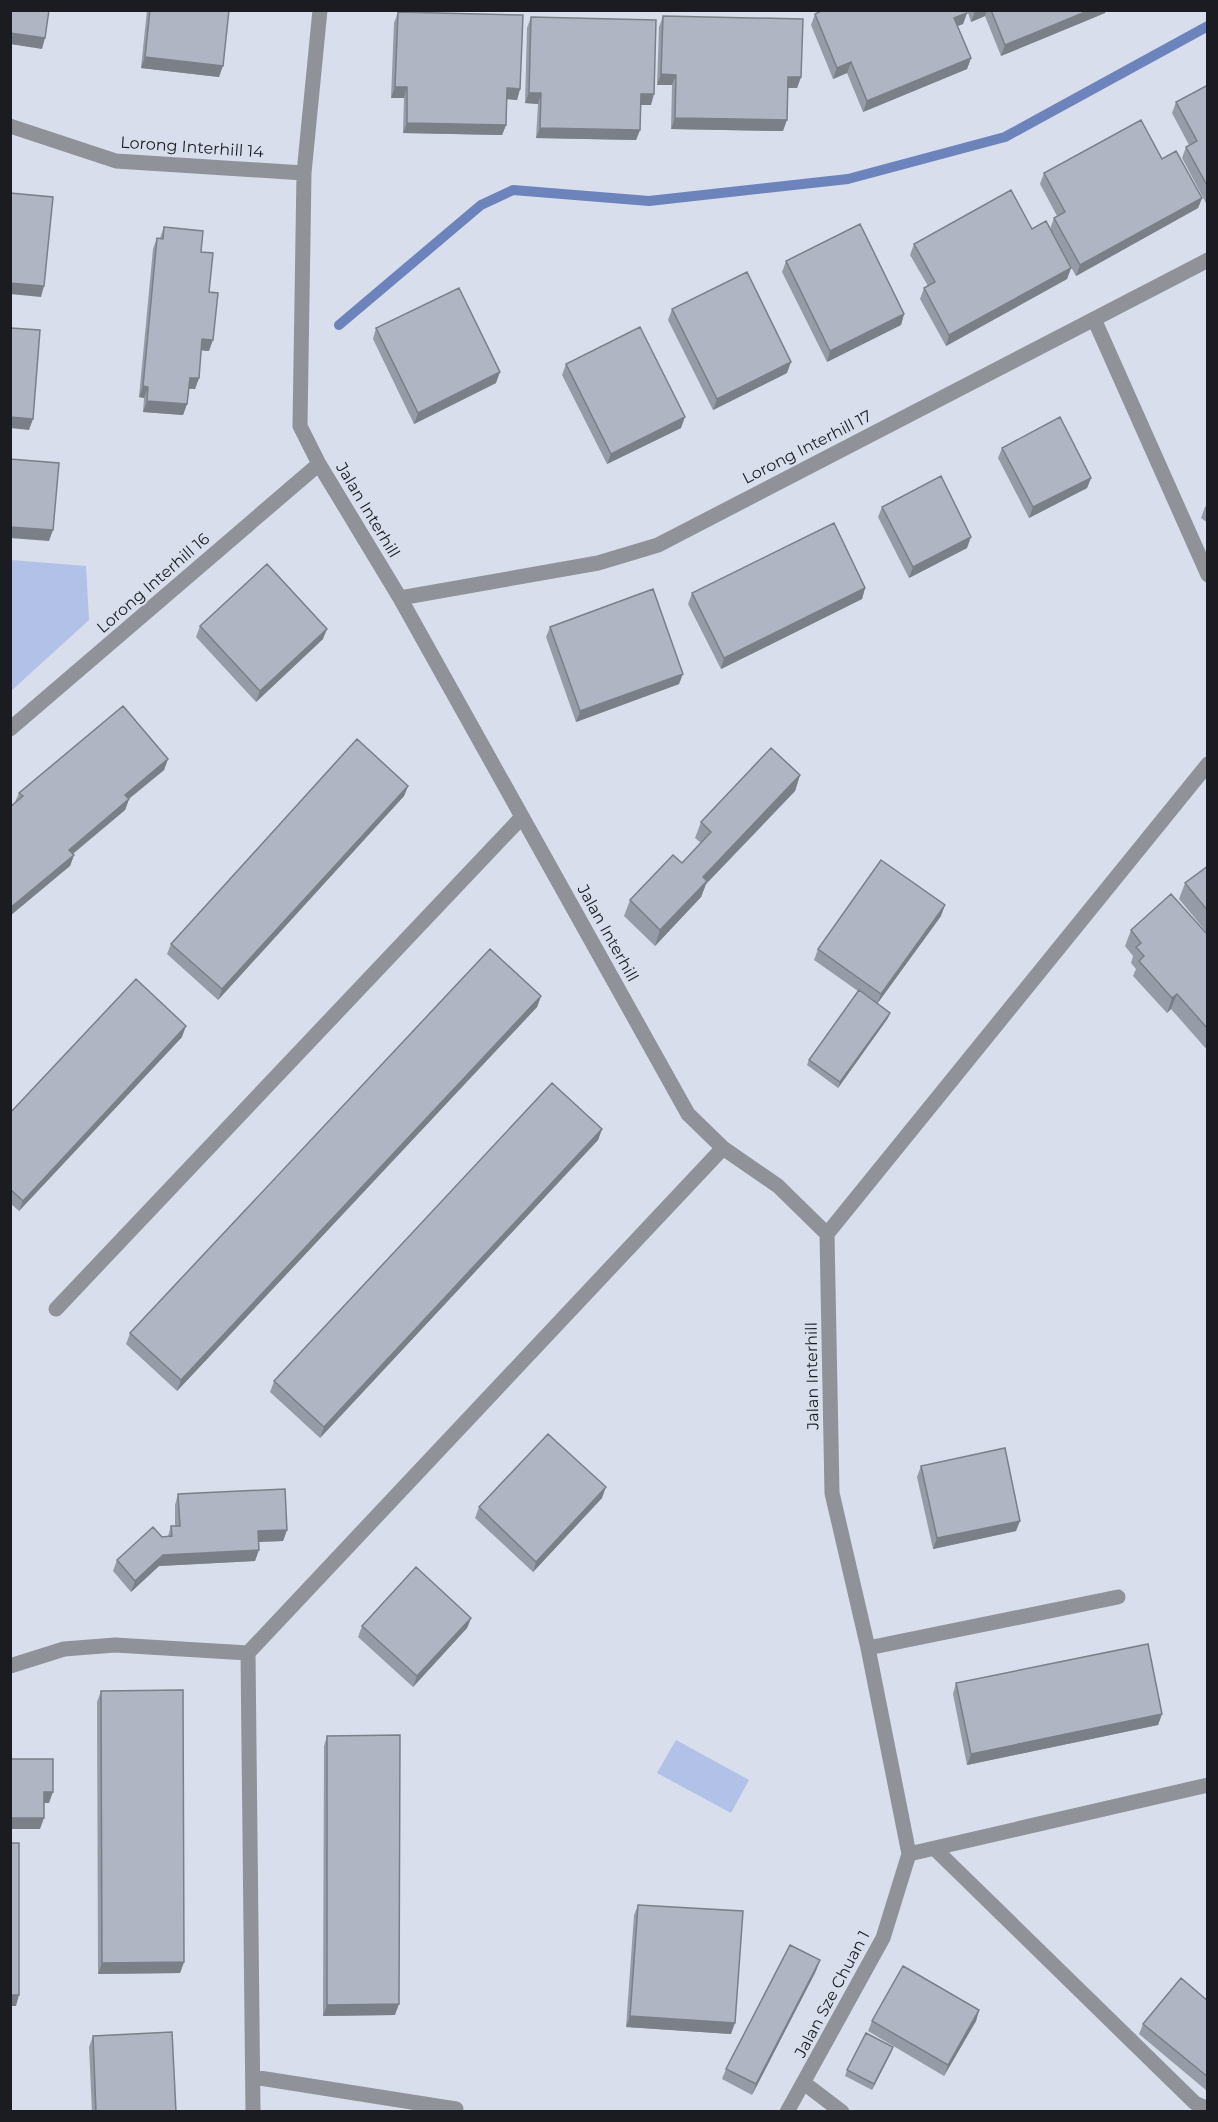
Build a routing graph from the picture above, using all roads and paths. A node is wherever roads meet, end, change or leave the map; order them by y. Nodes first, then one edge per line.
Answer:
1 (320, 10) edge
2 (10, 126) edge
3 (304, 173) junction
4 (1208, 260) edge
5 (1094, 320) junction
6 (319, 464) junction
7 (1208, 574) edge
8 (400, 598) junction
9 (10, 729) edge
10 (1208, 764) edge
11 (522, 817) junction
12 (723, 1148) junction
13 (827, 1234) junction
14 (56, 1309) dead end
15 (1118, 1597) dead end
16 (868, 1648) junction
17 (248, 1653) junction
18 (10, 1666) edge
19 (1208, 1785) edge
20 (934, 1849) junction
21 (909, 1854) junction
22 (253, 2077) junction
23 (804, 2083) junction
24 (456, 2109) dead end
25 (1208, 2109) edge
26 (253, 2112) edge
27 (787, 2112) edge
28 (842, 2112) edge

1 - 3 street, Jalan Interhill
2 - 3 street, Lorong Interhill 14
3 - 6 street, Jalan Interhill
4 - 5 street, Lorong Interhill 17
5 - 7 street
5 - 8 street, Lorong Interhill 17
6 - 8 street, Jalan Interhill
6 - 9 street, Lorong Interhill 16
8 - 11 street, Jalan Interhill
10 - 13 street
11 - 12 street, Jalan Interhill
11 - 14 street
12 - 13 street, Jalan Interhill
12 - 17 street
13 - 16 street, Jalan Interhill
15 - 16 street
16 - 21 street, Jalan Interhill
17 - 18 street
17 - 22 street
19 - 20 street
20 - 21 street
20 - 25 street
21 - 23 street, Jalan Sze Chuan 1
22 - 24 street
22 - 26 street
23 - 27 street, Jalan Sze Chuan 1
23 - 28 street

